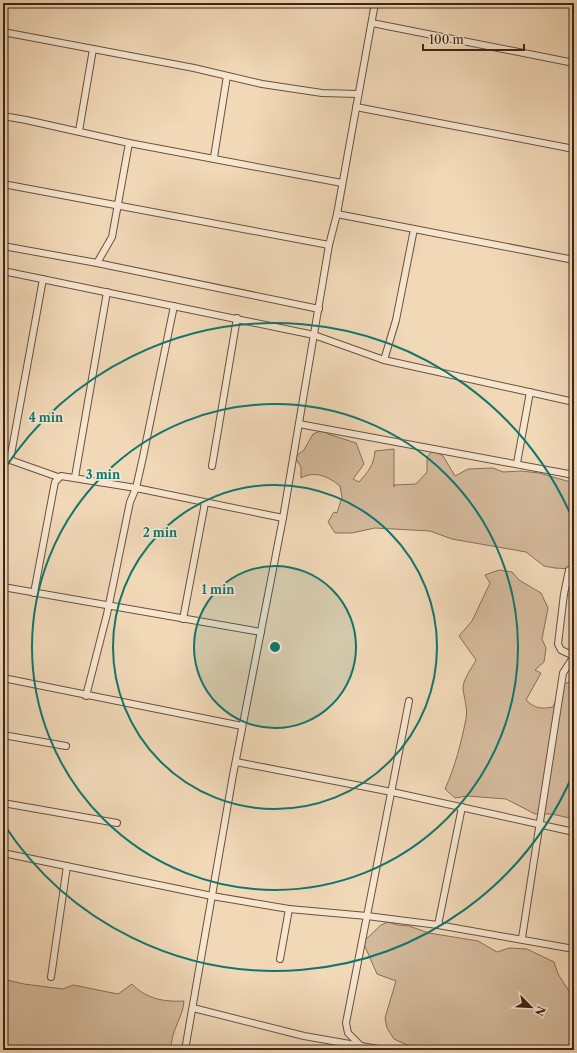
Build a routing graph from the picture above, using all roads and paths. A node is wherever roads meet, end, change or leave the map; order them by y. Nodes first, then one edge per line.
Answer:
1 (375, 3) edge
2 (372, 23) junction
3 (3, 32) edge
4 (93, 50) junction
5 (574, 62) edge
6 (227, 76) junction
7 (358, 94) junction
8 (356, 107) junction
9 (3, 116) edge
10 (79, 131) junction
11 (129, 143) junction
12 (574, 149) edge
13 (214, 157) junction
14 (342, 183) junction
15 (3, 184) edge
16 (119, 204) junction
17 (337, 214) junction
18 (414, 229) junction
19 (329, 245) junction
20 (3, 246) edge
21 (574, 260) edge
22 (97, 262) junction
23 (3, 271) edge
24 (43, 280) junction
25 (107, 292) junction
26 (174, 306) junction
27 (319, 309) junction
28 (237, 318) junction
29 (314, 335) junction
30 (384, 360) junction
31 (530, 392) junction
32 (574, 402) edge
33 (299, 424) junction
34 (518, 463) junction
35 (212, 466) dead end
36 (574, 475) edge
37 (58, 477) junction
38 (75, 477) junction
39 (136, 488) junction
40 (205, 503) junction
41 (283, 518) junction
42 (570, 570) dead end
43 (3, 587) edge
44 (34, 593) junction
45 (109, 606) junction
46 (183, 619) junction
47 (261, 632) junction
48 (574, 656) edge
49 (3, 678) edge
50 (86, 696) junction
51 (410, 702) dead end
52 (242, 726) junction
53 (3, 735) edge
54 (66, 746) dead end
55 (236, 762) junction
56 (392, 792) junction
57 (3, 803) edge
58 (462, 807) junction
59 (117, 823) dead end
60 (539, 823) junction
61 (574, 832) edge
62 (3, 853) edge
63 (67, 866) junction
64 (212, 896) junction
65 (289, 909) junction
66 (367, 916) junction
67 (438, 925) junction
68 (522, 938) junction
69 (574, 949) edge
70 (280, 959) dead end
71 (51, 977) dead end
72 (193, 1008) junction
73 (361, 1046) junction
74 (350, 1047) edge
75 (185, 1050) edge
76 (384, 1050) edge

1 - 2 street
2 - 5 street
2 - 7 street
3 - 4 street
4 - 6 street
4 - 10 street
6 - 7 street
6 - 13 street
7 - 8 street
8 - 12 street
8 - 14 street
9 - 10 street
10 - 11 street
11 - 13 street
11 - 16 street
13 - 14 street
14 - 17 street
15 - 16 street
16 - 19 street
16 - 22 street
17 - 18 street
17 - 19 street
18 - 21 street
18 - 30 street
19 - 27 street
20 - 22 street
22 - 27 street
23 - 24 street
24 - 25 street
24 - 37 street
25 - 26 street
25 - 38 street
26 - 28 street
26 - 39 street
27 - 29 street
28 - 29 street
28 - 35 street
29 - 30 street
29 - 33 street
30 - 31 street
31 - 32 street
31 - 34 street
33 - 34 street
33 - 41 street
34 - 36 street
37 - 38 street
37 - 44 street
38 - 39 street
39 - 40 street
39 - 45 street
40 - 41 street
40 - 46 street
41 - 47 street
42 - 48 street
43 - 44 street
44 - 45 street
45 - 46 street
45 - 50 street
46 - 47 street
47 - 52 street
48 - 60 street
49 - 50 street
50 - 52 street
51 - 56 street
52 - 55 street
53 - 54 street
55 - 56 street
55 - 64 street
56 - 58 street
56 - 66 street
57 - 59 street
58 - 60 street
58 - 67 street
60 - 61 street
60 - 68 street
62 - 63 street
63 - 64 street
63 - 71 street
64 - 65 street
64 - 72 street
65 - 66 street
65 - 70 street
66 - 67 street
66 - 73 street
67 - 68 street
68 - 69 street
72 - 74 street
72 - 75 street
73 - 74 street
73 - 76 street

